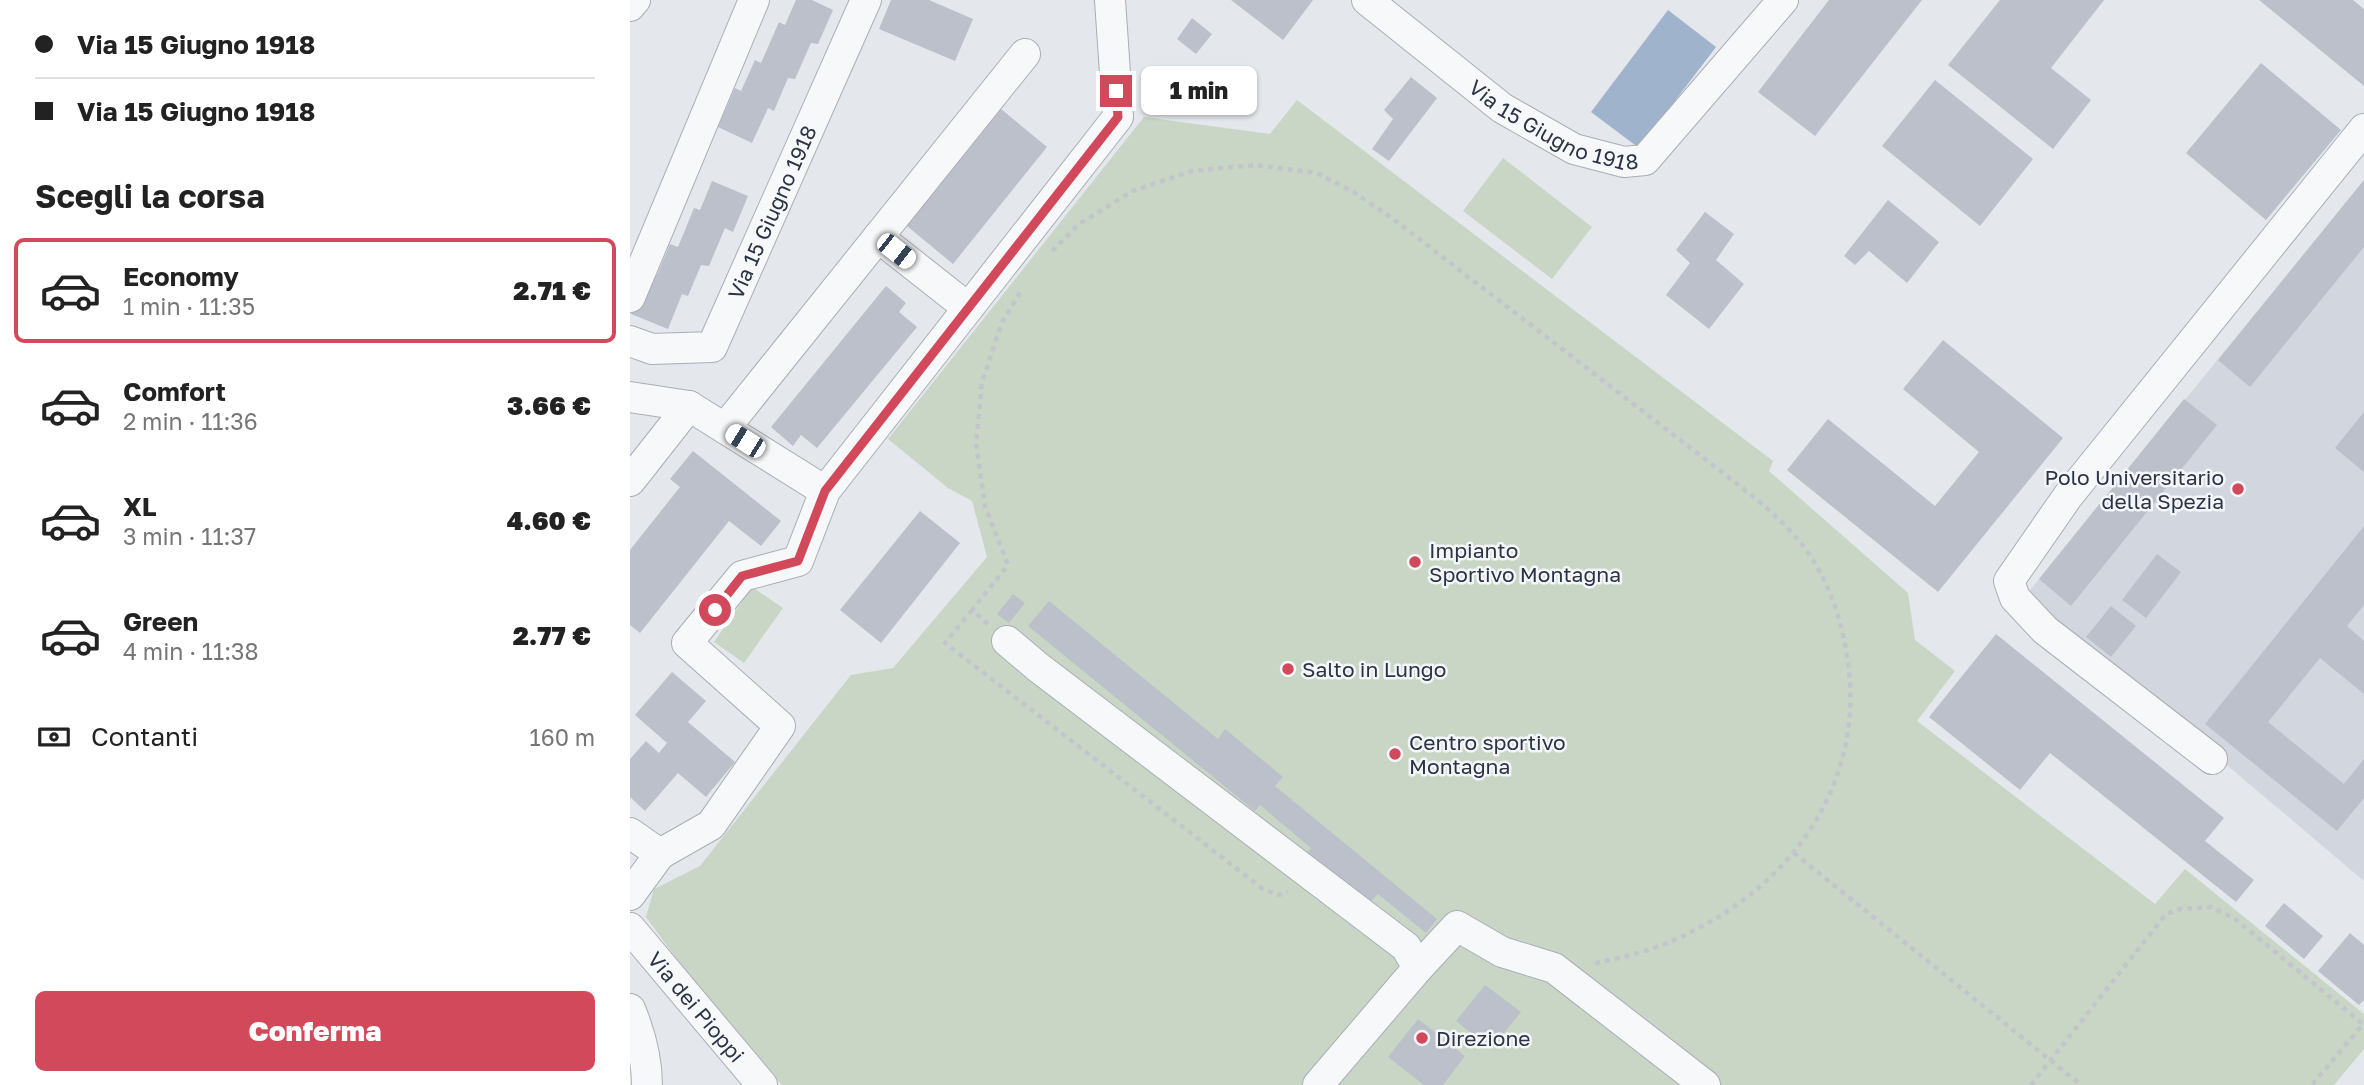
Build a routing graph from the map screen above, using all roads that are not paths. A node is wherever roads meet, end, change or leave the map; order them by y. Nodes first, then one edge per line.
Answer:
1 (635, 0) edge
2 (754, 0) edge
3 (866, 0) edge
4 (1110, 0) edge
5 (1367, 0) edge
6 (1783, 0) edge
7 (630, 6) edge
8 (1025, 54) dead end
9 (2364, 129) edge
10 (878, 237) junction
11 (630, 297) edge
12 (968, 308) junction
13 (630, 341) edge
14 (630, 397) edge
15 (689, 406) junction
16 (725, 428) junction
17 (630, 481) edge
18 (825, 491) junction
19 (998, 632) road end
20 (2212, 759) dead end
21 (630, 834) edge
22 (660, 854) junction
23 (630, 895) edge
24 (630, 928) edge
25 (1418, 968) junction
26 (630, 1009) edge
27 (647, 1085) edge
28 (762, 1085) edge
29 (1318, 1085) edge
30 (1704, 1085) edge

1 - 7 street
2 - 11 street
3 - 13 street, Via 15 Giugno 1918
4 - 12 street
5 - 6 street, Via 15 Giugno 1918
8 - 10 street
9 - 20 street
10 - 12 street
10 - 16 street
12 - 18 street
14 - 15 street
15 - 16 street
15 - 17 street
16 - 18 street
18 - 22 street
19 - 25 street
21 - 22 street
22 - 23 street
24 - 28 street, Via dei Pioppi
25 - 29 street
25 - 30 street
26 - 27 street

